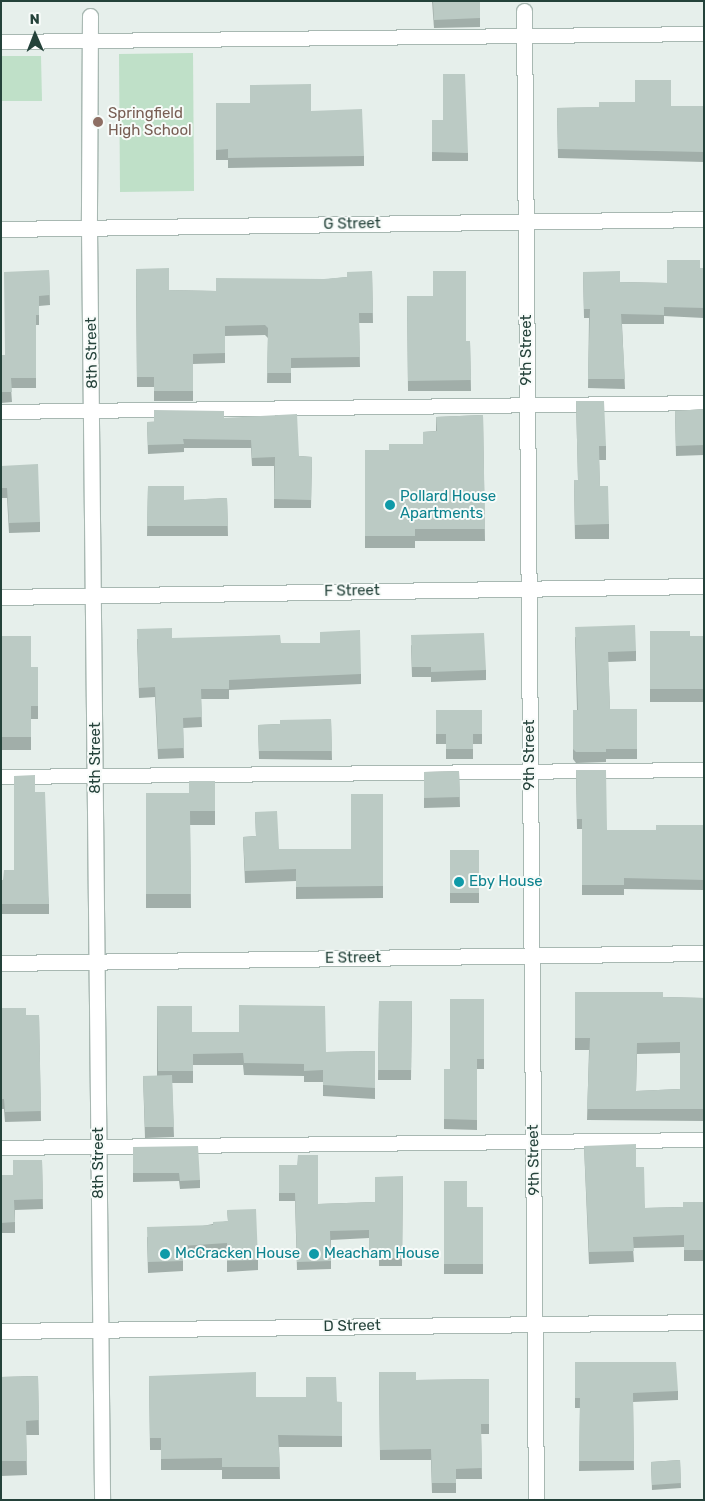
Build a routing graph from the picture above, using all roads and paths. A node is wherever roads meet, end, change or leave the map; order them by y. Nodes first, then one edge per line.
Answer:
1 (524, 11) dead end
2 (90, 16) dead end
3 (704, 34) edge
4 (525, 36) junction
5 (1, 42) edge
6 (90, 42) junction
7 (704, 219) edge
8 (526, 221) junction
9 (89, 228) junction
10 (1, 229) edge
11 (704, 403) edge
12 (527, 405) junction
13 (93, 410) junction
14 (1, 412) edge
15 (704, 586) edge
16 (528, 588) junction
17 (95, 595) junction
18 (1, 597) edge
19 (704, 770) edge
20 (530, 772) junction
21 (96, 775) junction
22 (1, 777) edge
23 (704, 953) edge
24 (531, 956) junction
25 (98, 962) junction
26 (1, 963) edge
27 (704, 1140) edge
28 (534, 1143) junction
29 (99, 1146) junction
30 (1, 1148) edge
31 (704, 1322) edge
32 (536, 1324) junction
33 (100, 1329) junction
34 (1, 1331) edge
35 (102, 1500) edge
36 (536, 1500) edge

1 - 4 street, 9th Street
2 - 6 street, 8th Street
3 - 4 lane
4 - 6 lane
4 - 8 street, 9th Street
5 - 6 lane
6 - 9 street, 8th Street
7 - 8 street, G Street
8 - 9 street, G Street
8 - 12 street, 9th Street
9 - 10 street, G Street
9 - 13 street, 8th Street
11 - 12 lane
12 - 13 lane
12 - 16 street, 9th Street
13 - 14 lane
13 - 17 street, 8th Street
15 - 16 street, F Street
16 - 17 street, F Street
16 - 20 street, 9th Street
17 - 18 street, F Street
17 - 21 street, 8th Street
19 - 20 lane
20 - 21 lane
20 - 24 street, 9th Street
21 - 22 lane
21 - 25 street, 8th Street
23 - 24 street, E Street
24 - 25 street, E Street
24 - 28 street, 9th Street
25 - 26 street, E Street
25 - 29 street, 8th Street
27 - 28 lane
28 - 29 lane
28 - 32 street, 9th Street
29 - 30 lane
29 - 33 street, 8th Street
31 - 32 street, D Street
32 - 33 street, D Street
32 - 36 street, 9th Street
33 - 34 street, D Street
33 - 35 street, 8th Street

